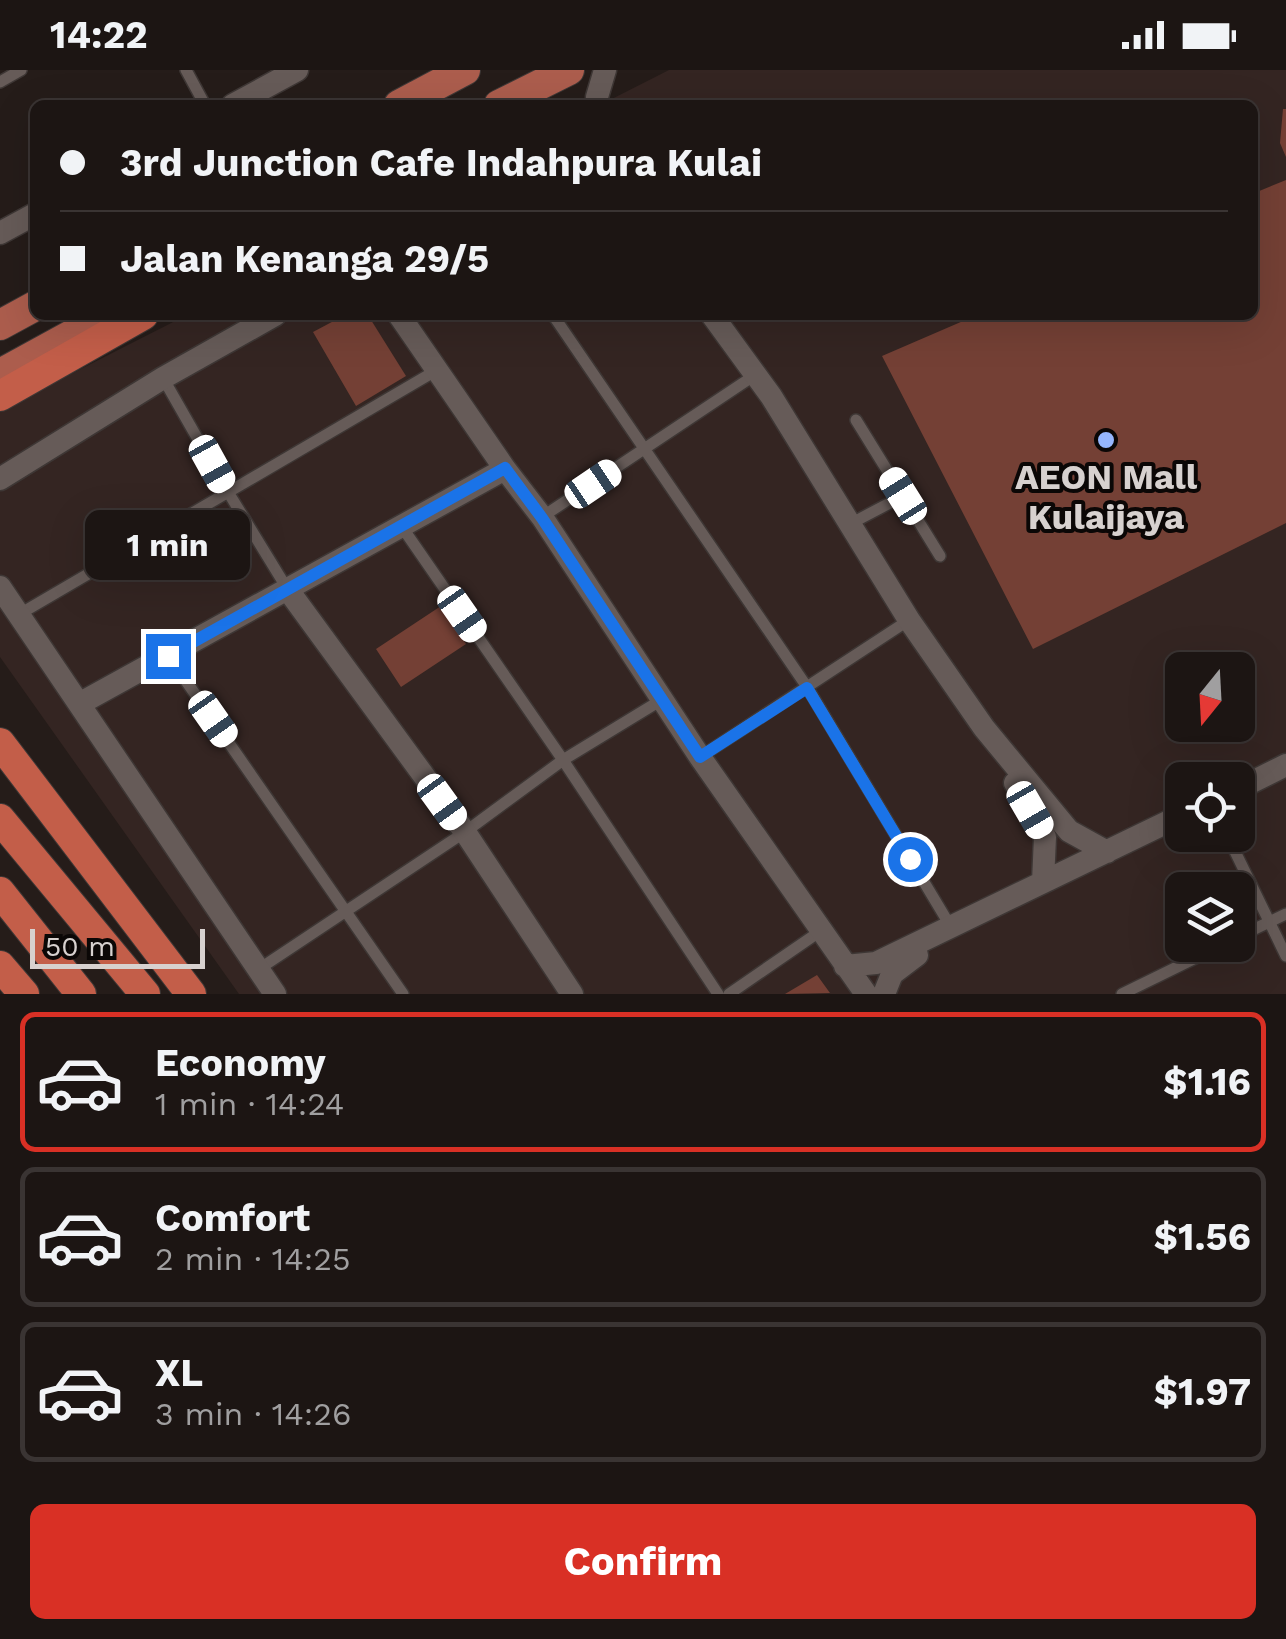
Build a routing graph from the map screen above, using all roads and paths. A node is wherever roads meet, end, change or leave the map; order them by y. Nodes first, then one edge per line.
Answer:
1 (21, 70) edge
2 (186, 70) edge
3 (297, 70) edge
4 (465, 70) edge
5 (570, 70) edge
6 (605, 70) edge
7 (0, 82) edge
8 (202, 100) edge
9 (242, 100) edge
10 (408, 100) edge
11 (509, 100) edge
12 (599, 100) edge
13 (30, 217) edge
14 (0, 233) edge
15 (30, 309) edge
16 (99, 320) edge
17 (134, 320) edge
18 (266, 320) edge
19 (402, 320) edge
20 (556, 320) edge
21 (716, 320) edge
22 (0, 325) edge
23 (437, 370) junction
24 (0, 374) edge
25 (755, 375) junction
26 (164, 378) junction
27 (0, 396) edge
28 (856, 420) dead end
29 (644, 449) junction
30 (505, 468) junction
31 (0, 480) edge
32 (228, 492) junction
33 (903, 496) junction
34 (542, 518) junction
35 (850, 524) junction
36 (402, 526) junction
37 (940, 556) dead end
38 (0, 586) edge
39 (288, 590) junction
40 (18, 615) junction
41 (909, 620) junction
42 (168, 656) junction
43 (807, 688) junction
44 (663, 699) junction
45 (79, 704) junction
46 (984, 728) junction
47 (0, 743) edge
48 (700, 757) junction
49 (563, 760) junction
50 (1286, 765) edge
51 (1255, 780) edge
52 (0, 819) edge
53 (1165, 824) edge
54 (465, 832) junction
55 (1107, 852) junction
56 (1234, 852) edge
57 (1043, 882) junction
58 (0, 892) edge
59 (346, 910) junction
60 (1286, 914) edge
61 (1269, 922) junction
62 (950, 928) junction
63 (1255, 929) edge
64 (822, 930) junction
65 (1286, 956) edge
66 (1187, 962) edge
67 (0, 966) edge
68 (846, 966) junction
69 (259, 969) junction
70 (24, 994) edge
71 (81, 994) edge
72 (145, 994) edge
73 (192, 994) edge
74 (275, 994) edge
75 (403, 994) edge
76 (572, 994) edge
77 (718, 994) edge
78 (729, 994) edge
79 (866, 994) edge
80 (884, 994) edge
81 (1122, 994) edge

1 - 7 lane
2 - 8 lane
3 - 9 street
4 - 10 main road
5 - 11 main road
6 - 12 street
13 - 14 street
15 - 22 main road
16 - 24 main road
17 - 27 highway
18 - 26 street
19 - 23 street
20 - 29 lane
21 - 25 street
23 - 30 street
23 - 32 lane
25 - 29 lane
25 - 35 street
26 - 31 street
26 - 32 lane
28 - 33 lane
29 - 34 lane
29 - 43 lane
30 - 34 street
30 - 36 street
32 - 39 lane
32 - 40 lane
33 - 35 lane
33 - 37 lane
34 - 44 street
35 - 41 street
36 - 39 street
36 - 49 lane
38 - 40 street
39 - 42 street
39 - 54 street
40 - 45 street
41 - 43 lane
41 - 46 street
42 - 45 street
42 - 59 lane
43 - 48 lane
43 - 62 lane
44 - 48 street
44 - 49 lane
45 - 69 street
46 - 55 street
46 - 57 street
47 - 73 highway
48 - 64 street
49 - 54 lane
49 - 77 lane
50 - 51 street
52 - 72 highway
53 - 55 street
54 - 59 lane
54 - 76 street
55 - 57 street
56 - 61 lane
57 - 62 street
58 - 71 highway
59 - 69 lane
59 - 75 lane
60 - 61 lane
61 - 63 lane
61 - 65 lane
62 - 68 street
62 - 80 street
64 - 68 street
64 - 78 lane
66 - 81 lane
67 - 70 highway
68 - 79 street
69 - 74 street

